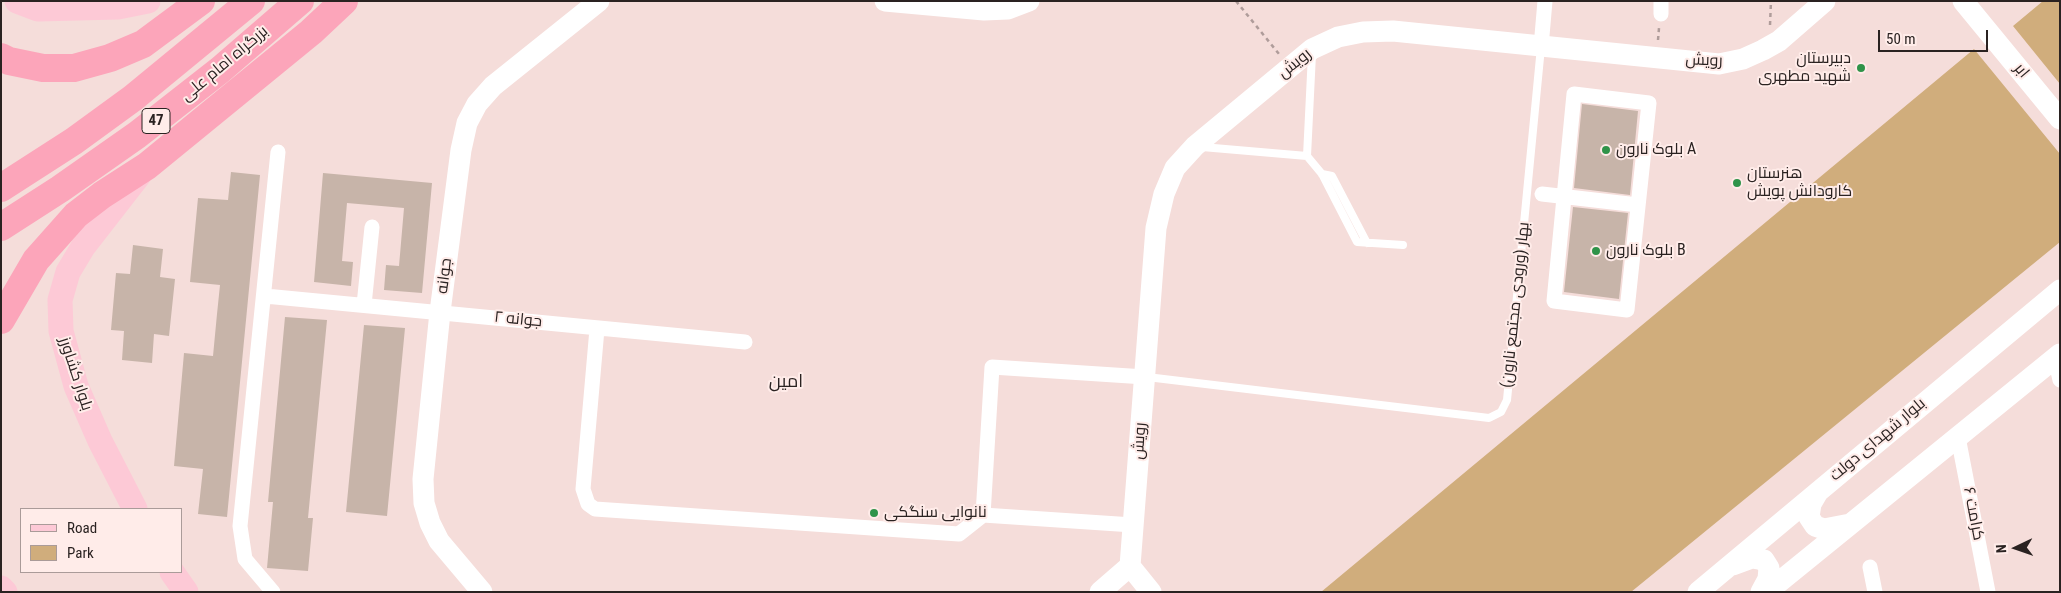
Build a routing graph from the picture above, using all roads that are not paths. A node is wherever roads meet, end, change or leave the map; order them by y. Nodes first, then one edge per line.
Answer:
1 (17, 1) edge
2 (148, 1) edge
3 (201, 1) edge
4 (251, 1) edge
5 (300, 1) edge
6 (344, 1) edge
7 (599, 1) edge
8 (885, 1) edge
9 (1029, 1) edge
10 (1545, 1) edge
11 (1825, 1) edge
12 (1963, 1) edge
13 (1541, 46) junction
14 (1312, 49) junction
15 (1, 57) edge
16 (2060, 118) edge
17 (1195, 146) junction
18 (278, 152) dead end
19 (1307, 156) junction
20 (147, 166) junction
21 (1, 188) edge
22 (1534, 193) junction
23 (1564, 196) junction
24 (1638, 205) junction
25 (1, 227) edge
26 (372, 227) dead end
27 (1403, 245) dead end
28 (2060, 290) edge
29 (265, 296) junction
30 (364, 305) junction
31 (440, 312) junction
32 (1, 320) edge
33 (596, 328) junction
34 (745, 342) dead end
35 (2057, 356) edge
36 (1144, 377) junction
37 (2060, 380) edge
38 (1958, 437) junction
39 (1821, 488) junction
40 (134, 508) edge
41 (983, 516) junction
42 (1851, 524) junction
43 (1133, 525) junction
44 (1130, 566) junction
45 (1870, 567) dead end
46 (1727, 568) junction
47 (173, 573) edge
48 (1, 588) edge
49 (5, 592) edge
50 (186, 592) edge
51 (272, 592) edge
52 (482, 592) edge
53 (1100, 592) edge
54 (1151, 592) edge
55 (1698, 592) edge
56 (1760, 592) edge
57 (1767, 592) edge
58 (1875, 592) edge
59 (1988, 592) edge

1 - 2 main road
3 - 15 highway
4 - 21 highway, بزرگراه امام علی / 47
5 - 25 highway, بزرگراه امام علی / 47
6 - 20 highway
7 - 31 street, جوانه
8 - 9 street
10 - 13 street
11 - 13 street, رویش
12 - 16 street, ابر
13 - 14 street, رویش
13 - 22 lane, بهار (ورودی مجتمع نارون)
14 - 17 street, رویش
14 - 19 lane
17 - 19 lane
17 - 36 street, رویش
18 - 29 street
19 - 27 lane
20 - 32 highway
20 - 40 main road, بلوار کشاورز
22 - 23 street
22 - 36 lane, بهار (ورودی مجتمع نارون)
23 - 24 street
23 - 24 street
23 - 24 street
26 - 30 street
28 - 39 street, بلوار شهدای دولت
29 - 30 street, جوانه ۲
29 - 51 street
30 - 31 street, جوانه ۲
31 - 33 street, جوانه ۲
31 - 52 street, جوانه
33 - 34 street, جوانه ۲
33 - 41 street
35 - 37 street
35 - 38 street
36 - 41 street
36 - 43 street, رویش
38 - 42 street
38 - 59 street, کرامت ۶
39 - 42 street
39 - 46 street, بلوار شهدای دولت
41 - 43 street
42 - 57 street
43 - 44 street, رویش
44 - 53 street
44 - 54 street
45 - 58 street
46 - 55 street, بلوار شهدای دولت
46 - 56 street
47 - 50 main road
48 - 49 main road

